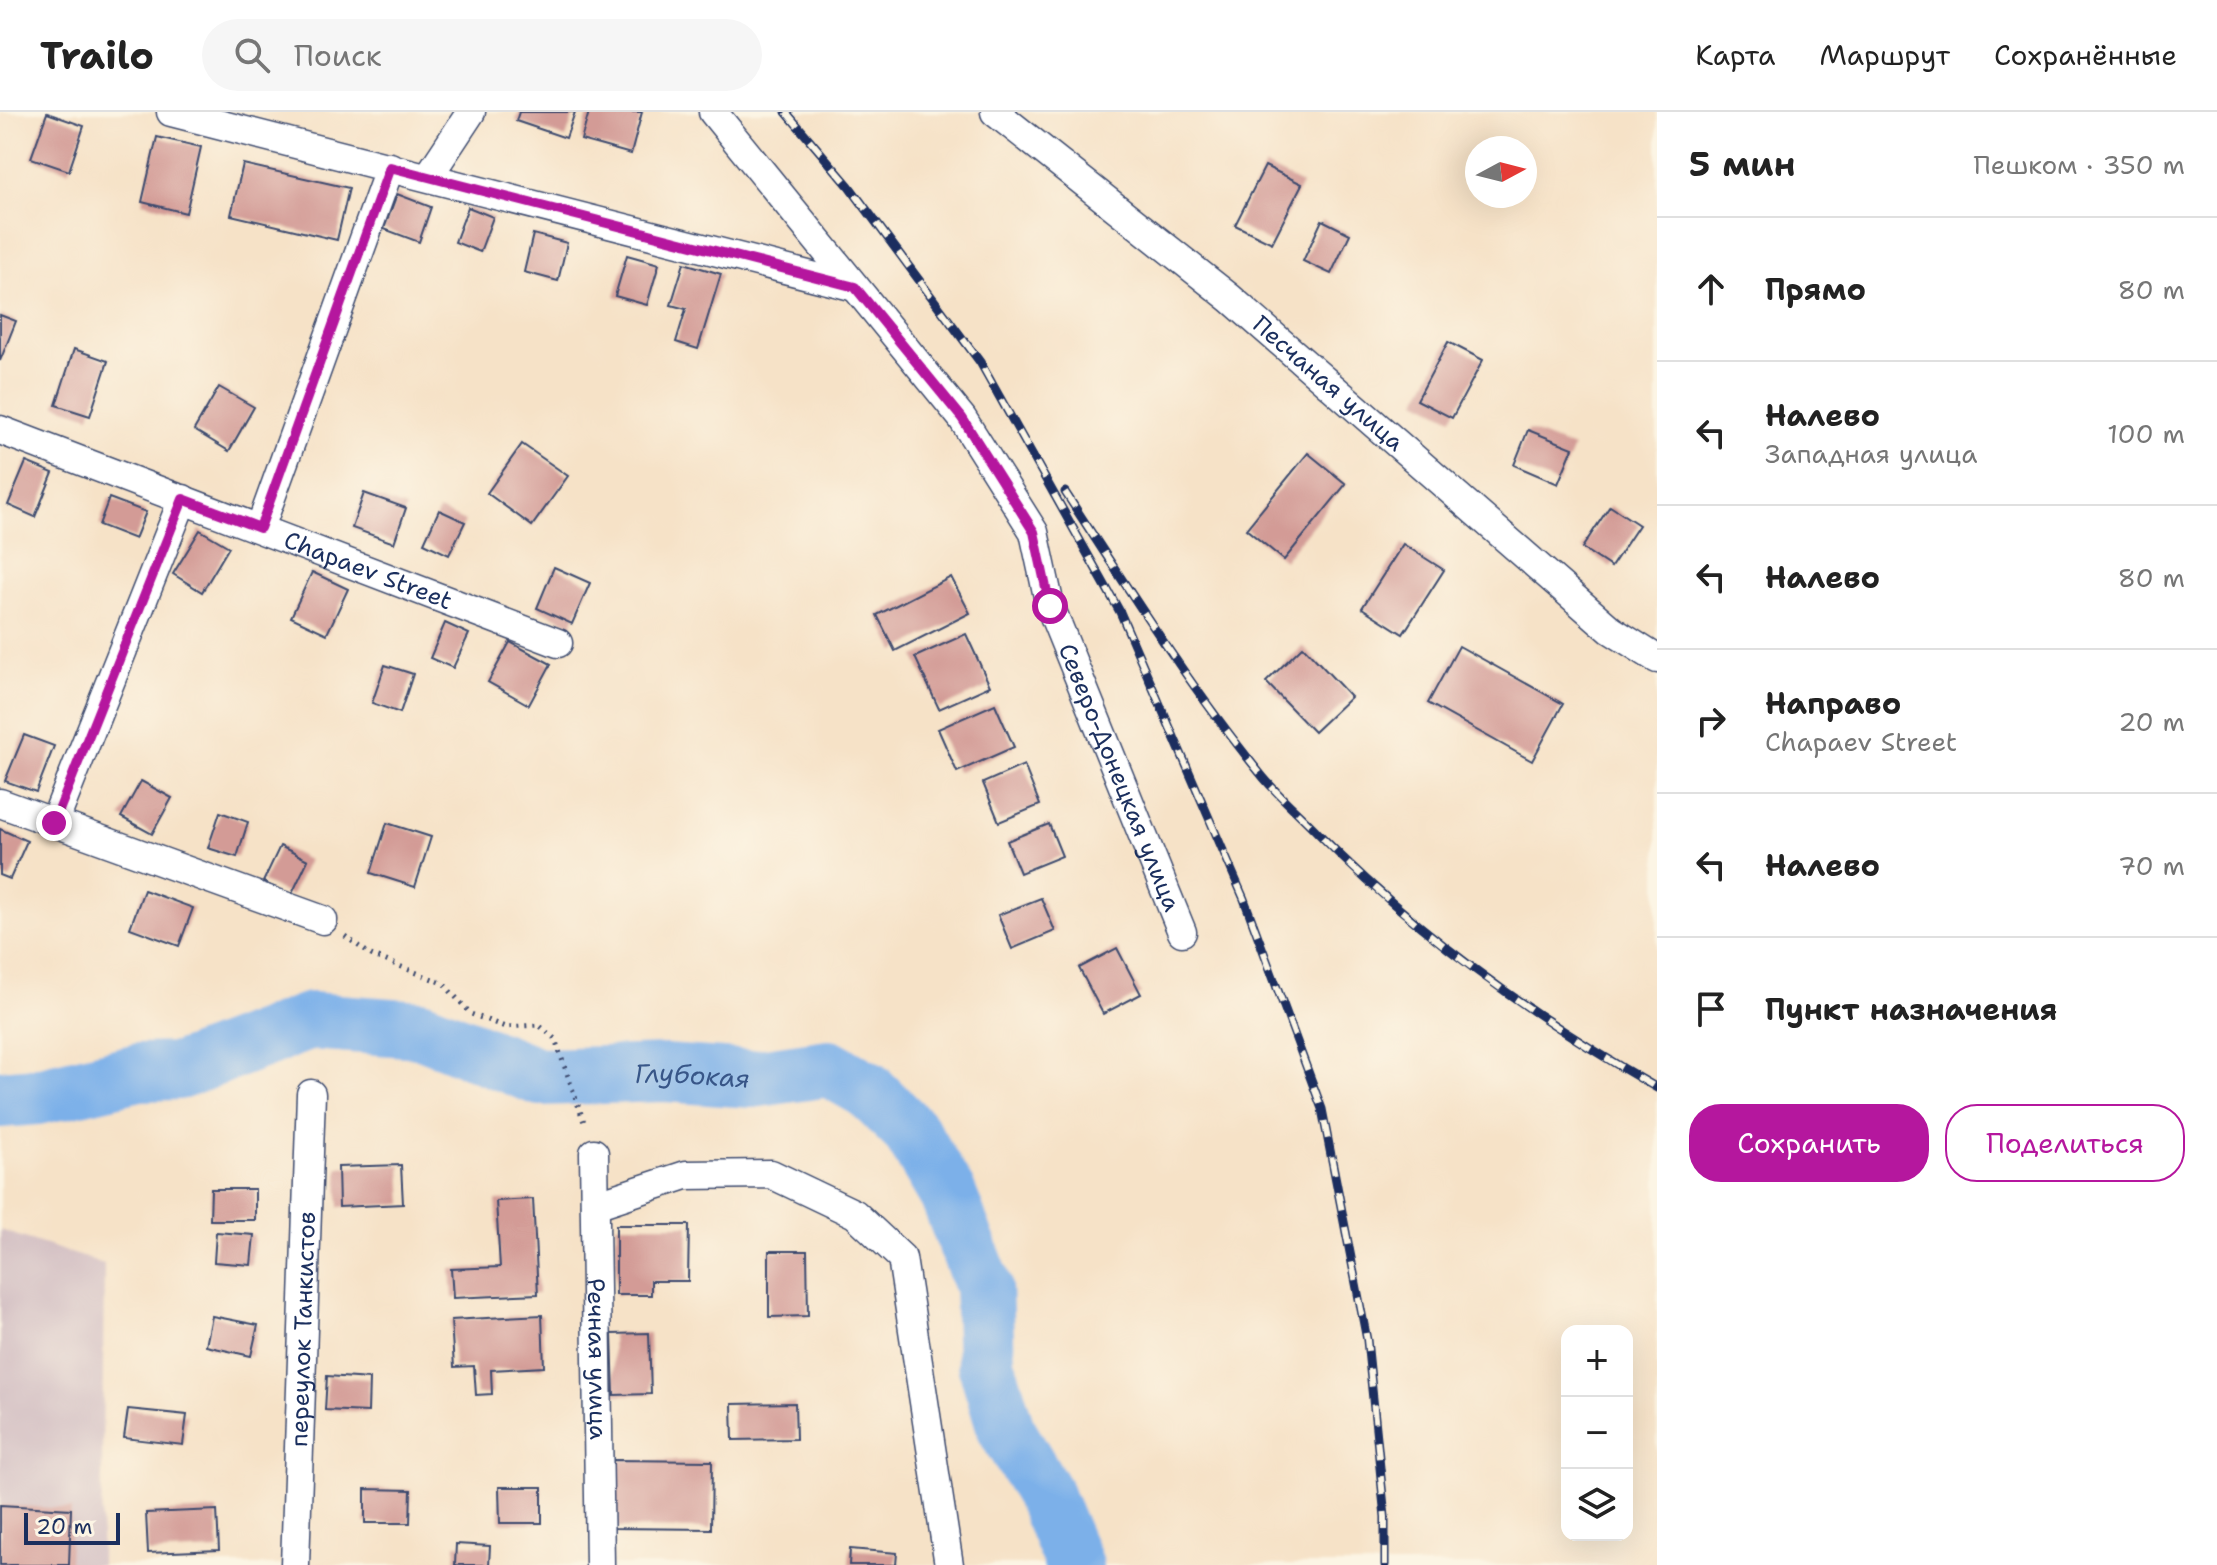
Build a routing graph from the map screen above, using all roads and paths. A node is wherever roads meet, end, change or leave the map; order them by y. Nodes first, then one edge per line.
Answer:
1 (171, 112) edge
2 (471, 112) edge
3 (713, 112) edge
4 (995, 112) edge
5 (390, 167) junction
6 (428, 177) junction
7 (855, 287) junction
8 (0, 430) edge
9 (183, 499) junction
10 (260, 528) junction
11 (558, 643) dead end
12 (1657, 659) edge
13 (0, 803) edge
14 (54, 823) junction
15 (323, 920) joint
16 (1182, 932) dead end
17 (311, 1094) dead end
18 (579, 1108) dead end
19 (594, 1153) dead end
20 (595, 1205) junction
21 (295, 1565) edge
22 (600, 1565) edge
23 (949, 1565) edge

1 - 5 street
2 - 6 street
3 - 7 street, Северо-Донецкая улица
4 - 12 street, Песчаная улица
5 - 6 street
5 - 10 street
6 - 7 street
7 - 16 street, Северо-Донецкая улица
8 - 9 street, Chapaev Street
9 - 10 street, Chapaev Street
9 - 14 street
10 - 11 street, Chapaev Street
13 - 14 street
14 - 15 street
15 - 18 path
17 - 21 street, переулок Танкистов
19 - 20 street, Речная улица
20 - 22 street, Речная улица
20 - 23 street

